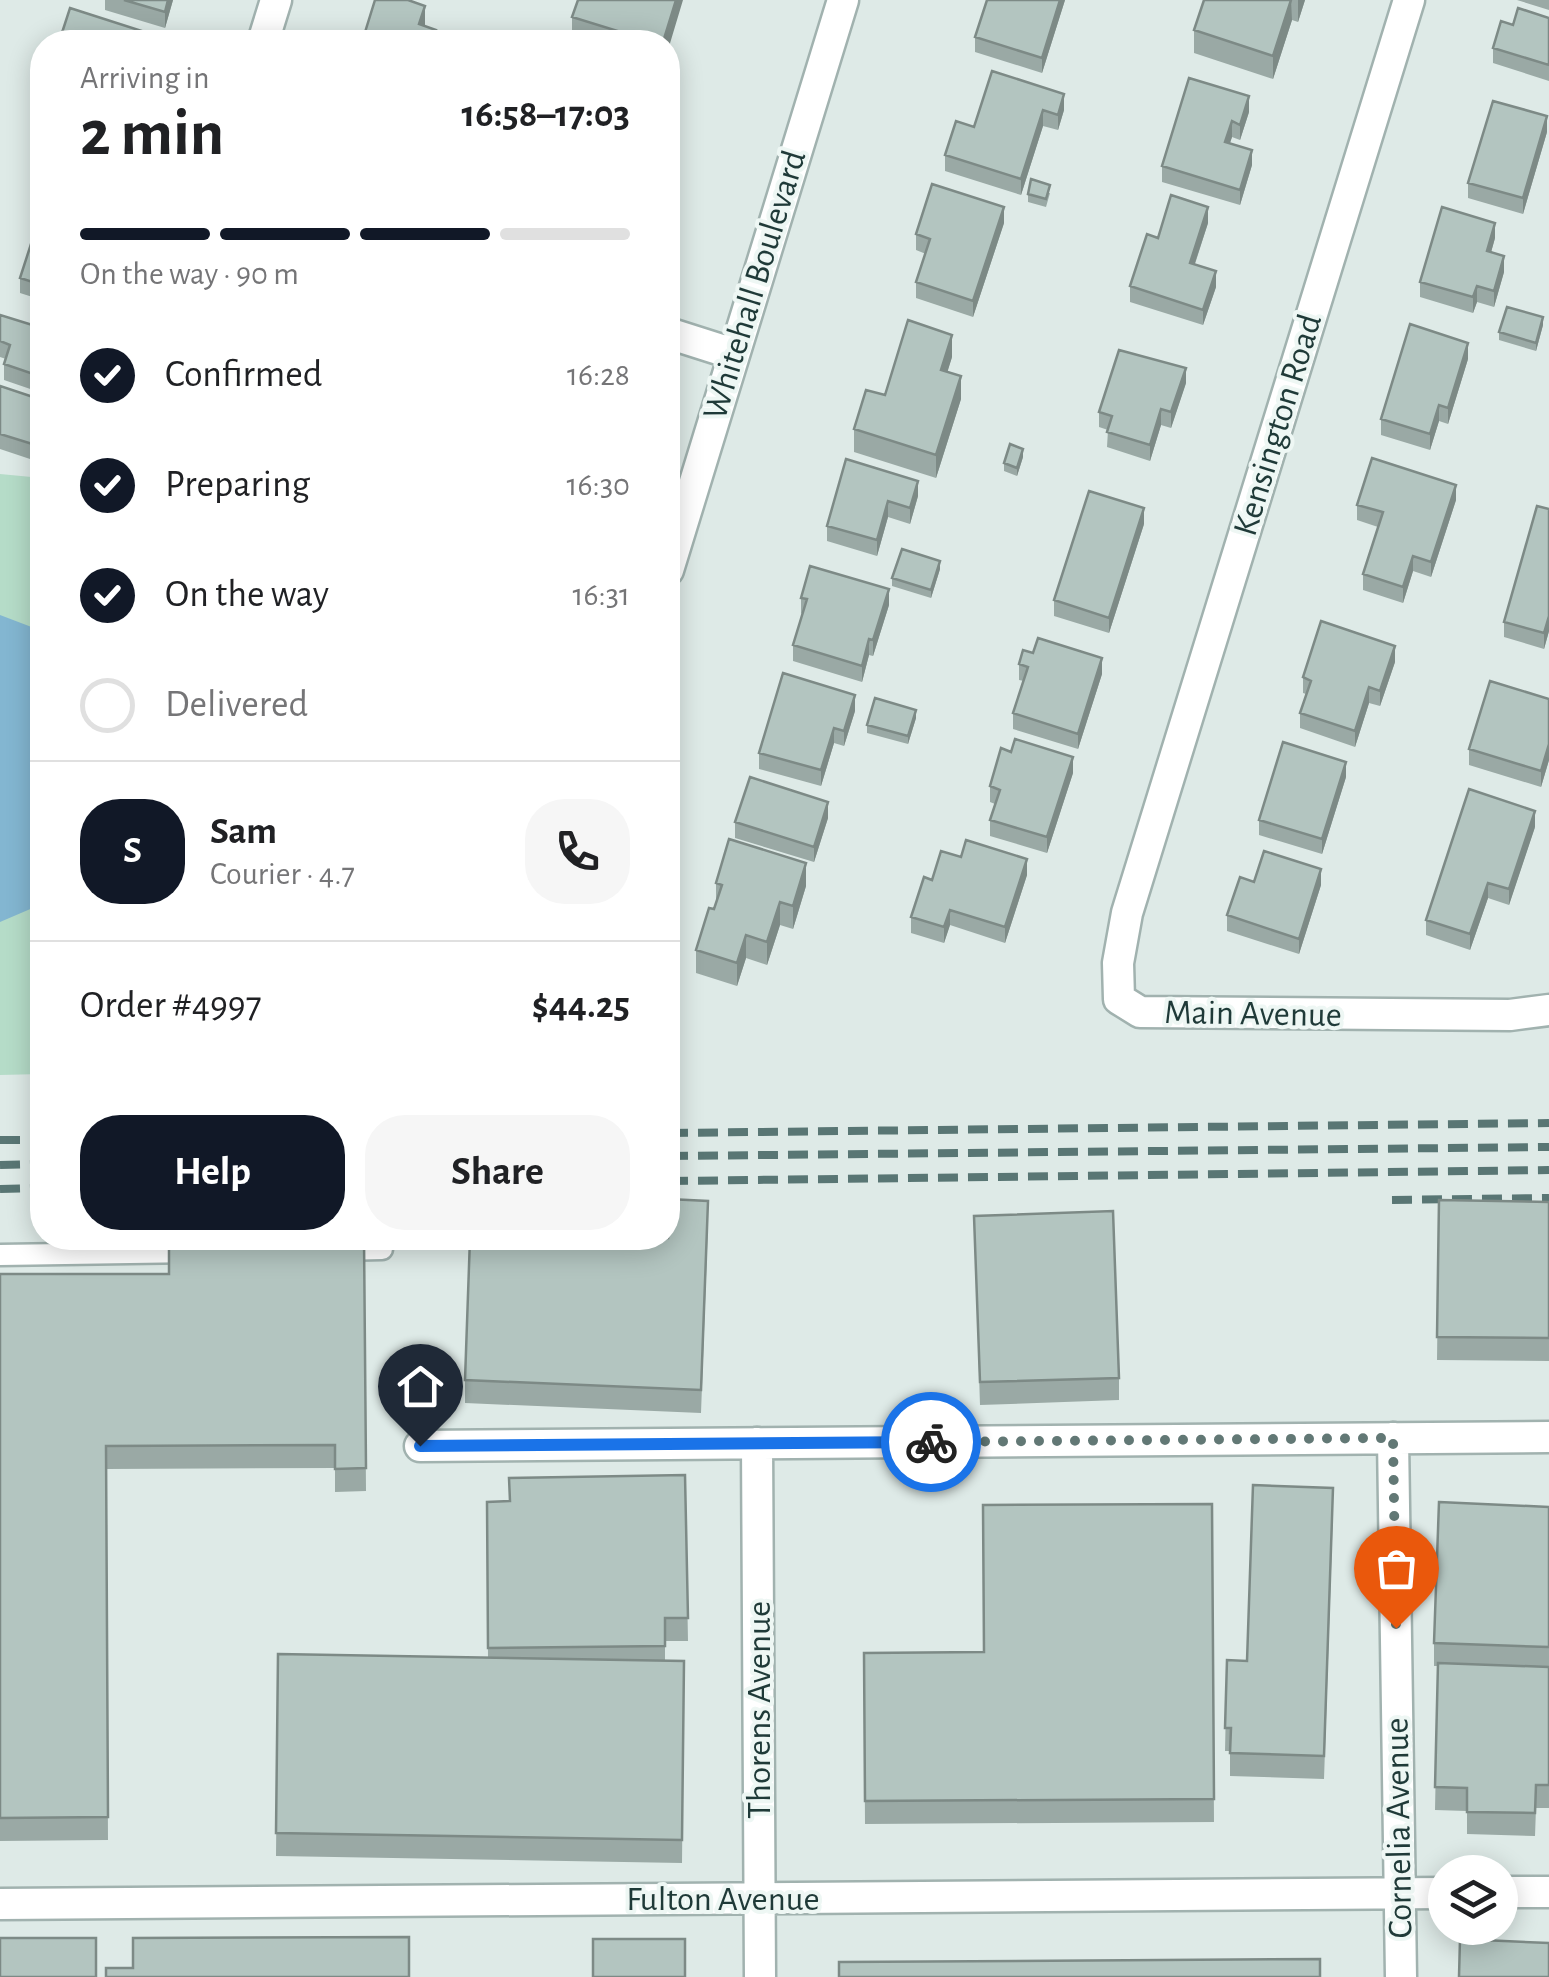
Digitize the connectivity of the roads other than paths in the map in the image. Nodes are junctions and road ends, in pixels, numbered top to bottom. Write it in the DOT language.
graph roads {
  1 [pos="276,0"];
  2 [pos="843,0"];
  3 [pos="1410,0"];
  4 [pos="267,30"];
  5 [pos="680,337"];
  6 [pos="734,354"];
  7 [pos="680,531"];
  8 [pos="1146,851"];
  9 [pos="1549,1010"];
  10 [pos="210,1252"];
  11 [pos="0,1256"];
  12 [pos="1549,1437"];
  13 [pos="1393,1438"];
  14 [pos="757,1443"];
  15 [pos="420,1446"];
  16 [pos="1518,1892"];
  17 [pos="1549,1892"];
  18 [pos="1400,1893"];
  19 [pos="1428,1893"];
  20 [pos="760,1899"];
  21 [pos="0,1904"];
  22 [pos="760,1977"];
  23 [pos="1401,1977"];
  1 -- 4 [label="street"];
  2 -- 6 [label="street, Whitehall Boulevard"];
  3 -- 8 [label="street, Kensington Road"];
  5 -- 6 [label="street"];
  6 -- 7 [label="street, Whitehall Boulevard"];
  8 -- 9 [label="street, Main Avenue"];
  10 -- 11 [label="lane"];
  12 -- 13 [label="street"];
  13 -- 14 [label="street"];
  13 -- 18 [label="street, Cornelia Avenue"];
  14 -- 15 [label="street"];
  14 -- 20 [label="street, Thorens Avenue"];
  16 -- 17 [label="street"];
  18 -- 19 [label="street, Fulton Avenue"];
  18 -- 20 [label="street, Fulton Avenue"];
  18 -- 23 [label="street, Cornelia Avenue"];
  20 -- 21 [label="street, Fulton Avenue"];
  20 -- 22 [label="street, Thorens Avenue"];
}
